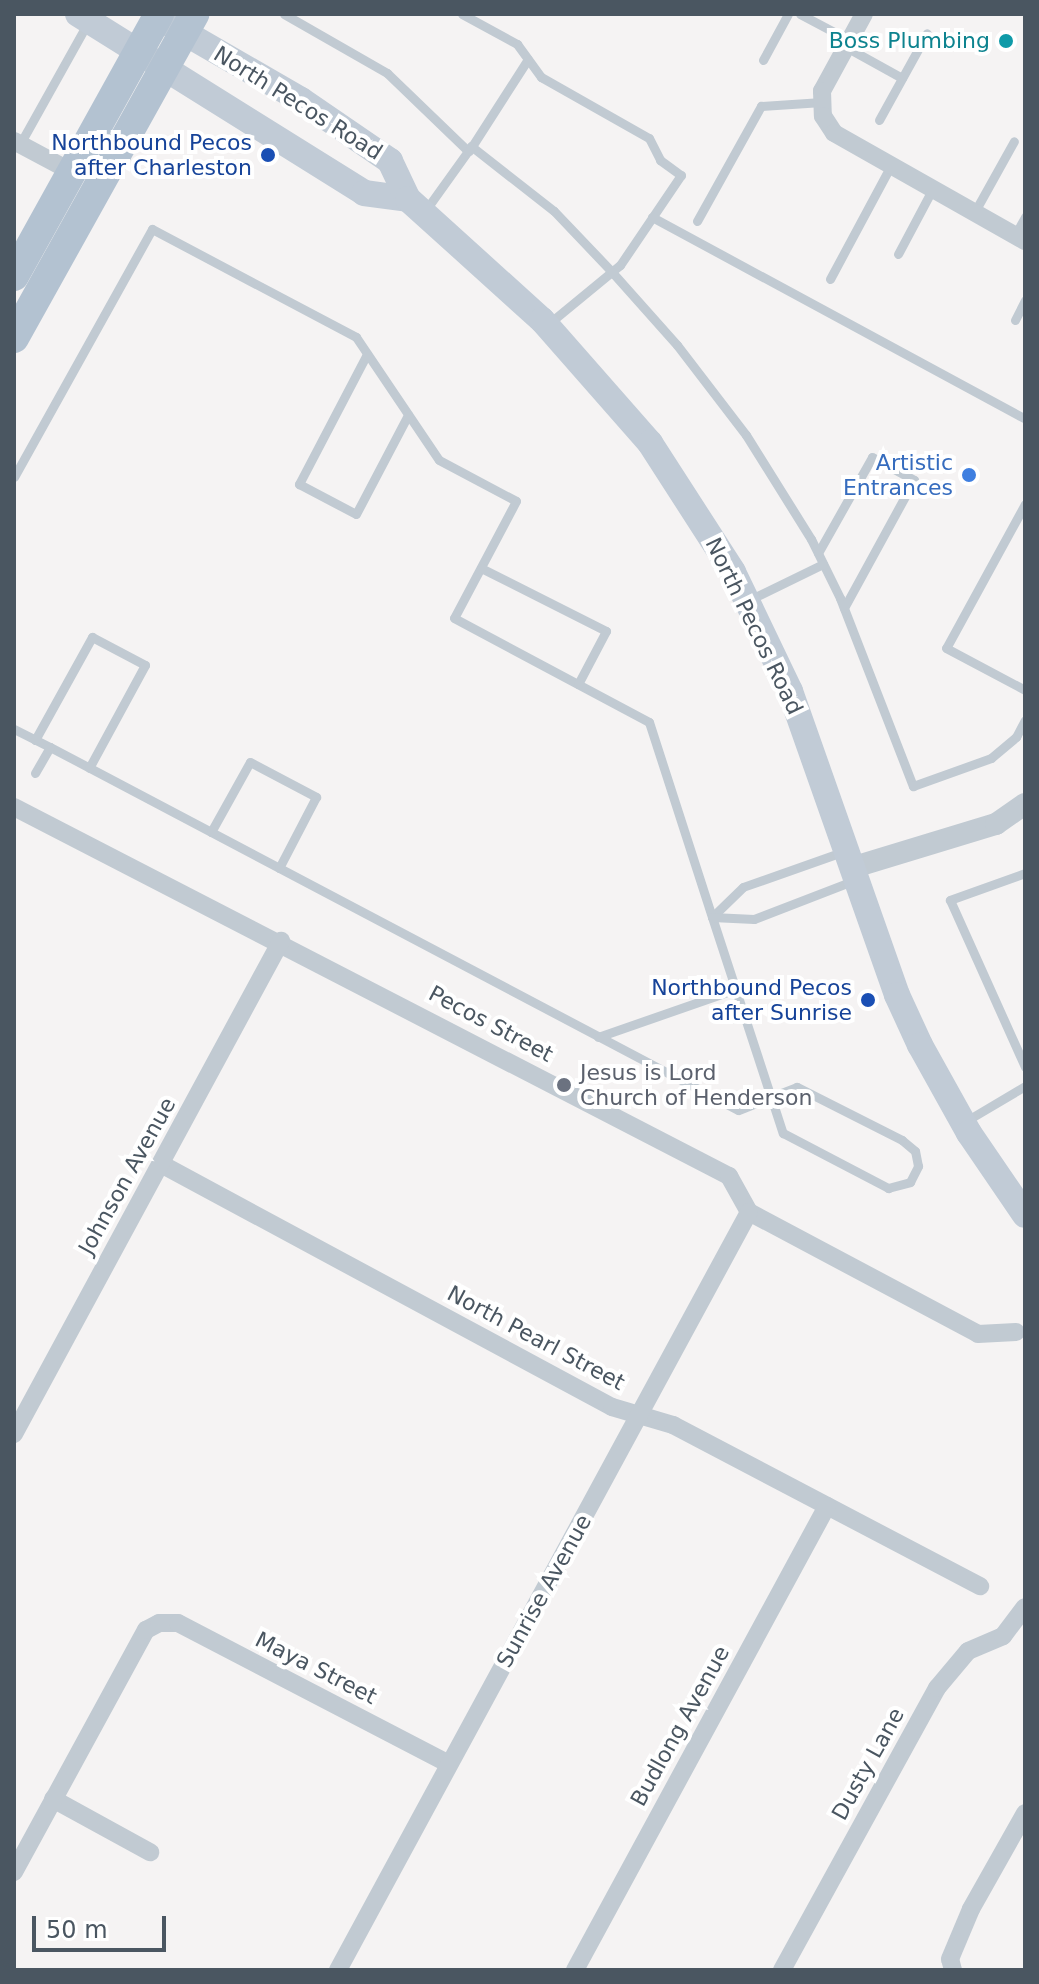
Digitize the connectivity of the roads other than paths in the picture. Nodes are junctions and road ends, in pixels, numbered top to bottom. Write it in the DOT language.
graph roads {
  1 [pos="284,14"];
  2 [pos="462,14"];
  3 [pos="788,14"];
  4 [pos="800,14"];
  5 [pos="864,14"];
  6 [pos="83,17"];
  7 [pos="170,19"];
  8 [pos="927,33"];
  9 [pos="847,44"];
  10 [pos="151,59"];
  11 [pos="528,59"];
  12 [pos="763,60"];
  13 [pos="902,78"];
  14 [pos="823,109"];
  15 [pos="879,120"];
  16 [pos="1014,141"];
  17 [pos="17,143"];
  18 [pos="470,149"];
  19 [pos="890,167"];
  20 [pos="72,172"];
  21 [pos="932,190"];
  22 [pos="416,205"];
  23 [pos="974,213"];
  24 [pos="652,217"];
  25 [pos="1025,217"];
  26 [pos="697,221"];
  27 [pos="1020,238"];
  28 [pos="898,254"];
  29 [pos="15,271"];
  30 [pos="612,272"];
  31 [pos="830,279"];
  32 [pos="1025,300"];
  33 [pos="1015,320"];
  34 [pos="547,326"];
  35 [pos="14,338"];
  36 [pos="367,354"];
  37 [pos="408,415"];
  38 [pos="1025,419"];
  39 [pos="14,477"];
  40 [pos="1025,504"];
  41 [pos="818,553"];
  42 [pos="823,564"];
  43 [pos="481,568"];
  44 [pos="747,601"];
  45 [pos="844,608"];
  46 [pos="578,684"];
  47 [pos="1025,690"];
  48 [pos="1025,720"];
  49 [pos="14,729"];
  50 [pos="35,740"];
  51 [pos="50,747"];
  52 [pos="89,768"];
  53 [pos="35,773"];
  54 [pos="1025,804"];
  55 [pos="14,807"];
  56 [pos="211,832"];
  57 [pos="850,866"];
  58 [pos="279,868"];
  59 [pos="1025,873"];
  60 [pos="712,917"];
  61 [pos="281,941"];
  62 [pos="736,989"];
  63 [pos="598,1037"];
  64 [pos="1025,1067"];
  65 [pos="1025,1086"];
  66 [pos="771,1097"];
  67 [pos="963,1123"];
  68 [pos="161,1164"];
  69 [pos="749,1212"];
  70 [pos="1025,1215"];
  71 [pos="1016,1332"];
  72 [pos="643,1416"];
  73 [pos="16,1427"];
  74 [pos="827,1506"];
  75 [pos="980,1586"];
  76 [pos="1025,1607"];
  77 [pos="449,1764"];
  78 [pos="53,1799"];
  79 [pos="1025,1813"];
  80 [pos="150,1852"];
  81 [pos="14,1872"];
  82 [pos="338,1970"];
  83 [pos="575,1970"];
  84 [pos="782,1970"];
  85 [pos="953,1970"];
  1 -- 18 [label="lane"];
  2 -- 11 [label="lane"];
  3 -- 12 [label="lane"];
  4 -- 9 [label="lane"];
  5 -- 9 [label="street"];
  6 -- 10 [label="main road, North Pecos Road"];
  6 -- 17 [label="lane"];
  7 -- 10 [label="main road"];
  7 -- 22 [label="main road, North Pecos Road"];
  8 -- 13 [label="lane"];
  9 -- 13 [label="lane"];
  9 -- 14 [label="street"];
  10 -- 20 [label="main road"];
  10 -- 22 [label="main road, North Pecos Road"];
  10 -- 35 [label="main road"];
  11 -- 18 [label="lane"];
  11 -- 24 [label="lane"];
  13 -- 15 [label="lane"];
  14 -- 19 [label="street"];
  14 -- 26 [label="lane"];
  16 -- 23 [label="lane"];
  17 -- 20 [label="street"];
  18 -- 22 [label="lane"];
  18 -- 30 [label="lane"];
  19 -- 21 [label="street"];
  19 -- 31 [label="lane"];
  20 -- 29 [label="main road"];
  21 -- 23 [label="street"];
  21 -- 28 [label="lane"];
  22 -- 34 [label="main road, North Pecos Road"];
  23 -- 27 [label="street"];
  24 -- 30 [label="lane"];
  24 -- 38 [label="lane"];
  25 -- 27 [label="lane"];
  30 -- 34 [label="lane"];
  30 -- 41 [label="lane"];
  32 -- 33 [label="lane"];
  34 -- 44 [label="main road, North Pecos Road"];
  36 -- 37 [label="lane"];
  36 -- 37 [label="lane"];
  36 -- 39 [label="lane"];
  37 -- 43 [label="lane"];
  40 -- 47 [label="lane"];
  41 -- 42 [label="lane"];
  41 -- 45 [label="lane"];
  42 -- 44 [label="lane"];
  42 -- 45 [label="lane"];
  43 -- 46 [label="lane"];
  43 -- 46 [label="lane"];
  44 -- 57 [label="main road, North Pecos Road"];
  45 -- 48 [label="lane"];
  46 -- 60 [label="lane"];
  49 -- 50 [label="lane"];
  50 -- 51 [label="lane"];
  50 -- 52 [label="lane"];
  51 -- 52 [label="lane"];
  51 -- 53 [label="lane"];
  52 -- 56 [label="lane"];
  54 -- 57 [label="street"];
  55 -- 61 [label="street, Pecos Street"];
  56 -- 58 [label="lane"];
  56 -- 58 [label="lane"];
  57 -- 60 [label="lane"];
  57 -- 60 [label="lane"];
  57 -- 67 [label="main road, North Pecos Road"];
  58 -- 63 [label="lane"];
  59 -- 64 [label="lane"];
  60 -- 62 [label="lane"];
  61 -- 68 [label="street, Johnson Avenue"];
  61 -- 69 [label="street, Pecos Street"];
  62 -- 63 [label="lane"];
  62 -- 66 [label="lane"];
  63 -- 66 [label="lane"];
  65 -- 67 [label="lane"];
  66 -- 66 [label="lane"];
  67 -- 70 [label="main road, North Pecos Road"];
  68 -- 72 [label="street, North Pearl Street"];
  68 -- 73 [label="street, Johnson Avenue"];
  69 -- 71 [label="street"];
  69 -- 72 [label="street, Sunrise Avenue"];
  72 -- 74 [label="street, North Pearl Street"];
  72 -- 77 [label="street, Sunrise Avenue"];
  74 -- 75 [label="street, North Pearl Street"];
  74 -- 83 [label="street, Budlong Avenue"];
  76 -- 84 [label="street, Dusty Lane"];
  77 -- 78 [label="street, Maya Street"];
  77 -- 82 [label="street, Sunrise Avenue"];
  78 -- 80 [label="street"];
  78 -- 81 [label="street"];
  79 -- 85 [label="street"];
}
